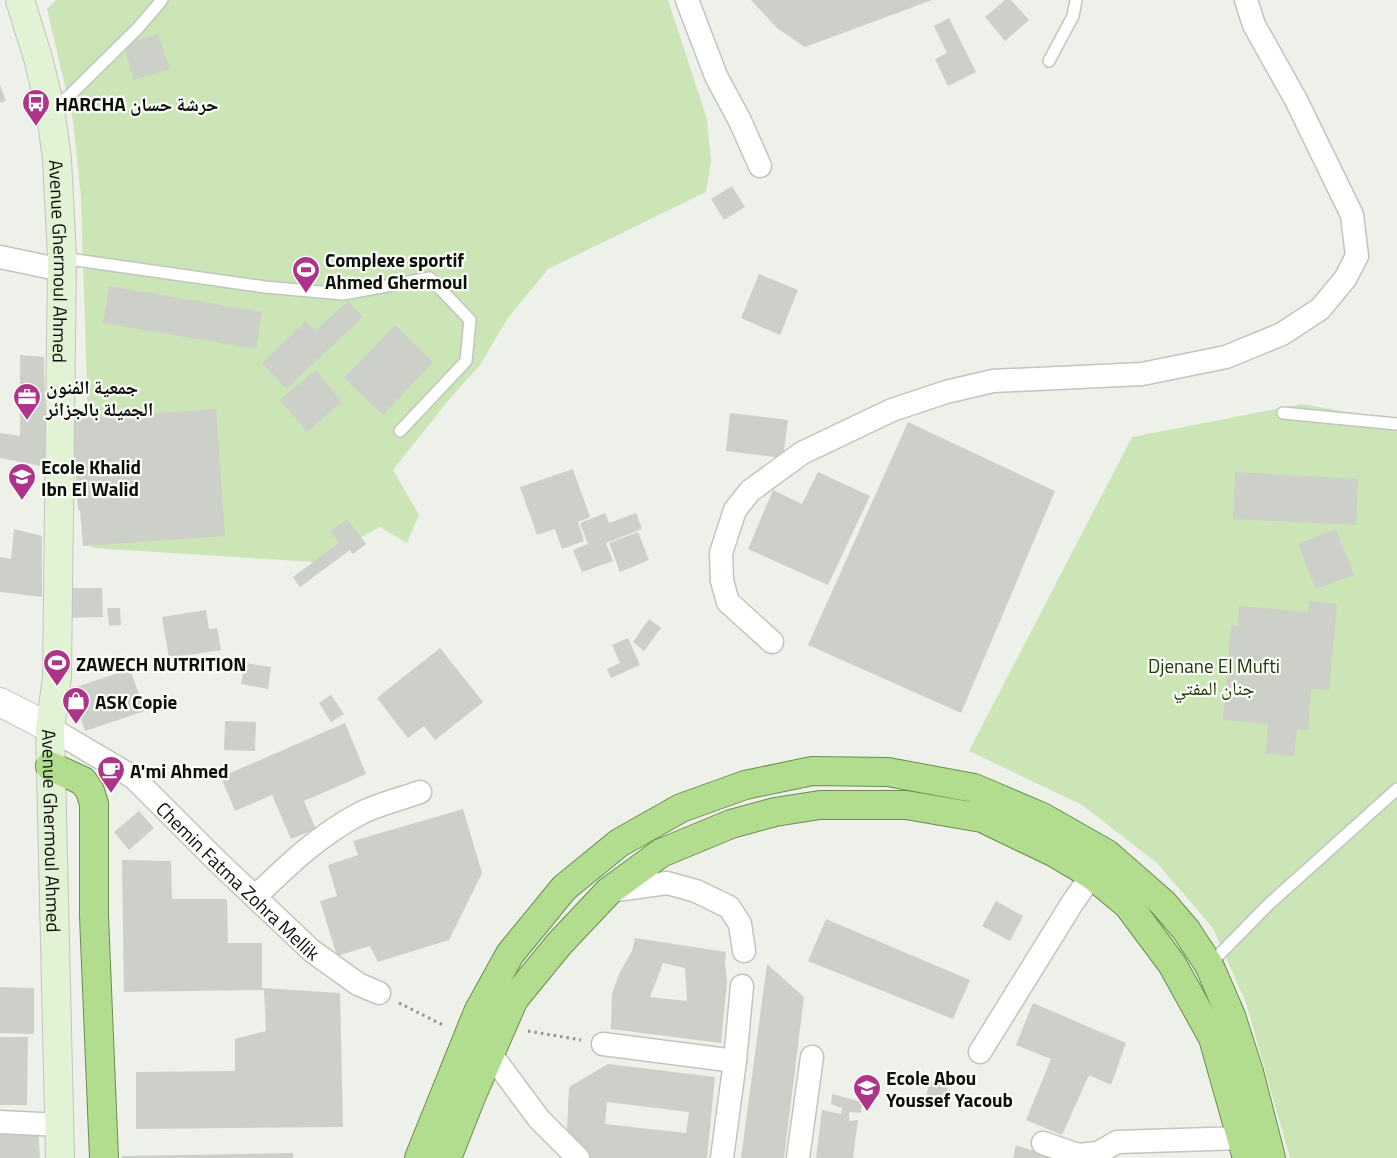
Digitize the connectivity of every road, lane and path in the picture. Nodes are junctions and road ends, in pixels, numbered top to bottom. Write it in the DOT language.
graph roads {
  1 [pos="20,0"];
  2 [pos="162,0"];
  3 [pos="687,0"];
  4 [pos="1076,0"];
  5 [pos="1246,0"];
  6 [pos="1049,61"];
  7 [pos="50,107"];
  8 [pos="760,166"];
  9 [pos="0,257"];
  10 [pos="62,264"];
  11 [pos="1282,413"];
  12 [pos="1397,424"];
  13 [pos="400,431"];
  14 [pos="772,642"];
  15 [pos="0,702"];
  16 [pos="50,728"];
  17 [pos="50,766"];
  18 [pos="1397,789"];
  19 [pos="420,792"];
  20 [pos="1092,876"];
  21 [pos="609,891"];
  22 [pos="255,897"];
  23 [pos="744,951"];
  24 [pos="1209,965"];
  25 [pos="742,986"];
  26 [pos="379,993"];
  27 [pos="502,1026"];
  28 [pos="468,1037"];
  29 [pos="603,1044"];
  30 [pos="980,1052"];
  31 [pos="490,1053"];
  32 [pos="812,1057"];
  33 [pos="735,1061"];
  34 [pos="0,1122"];
  35 [pos="60,1125"];
  36 [pos="1043,1143"];
  37 [pos="1245,1148"];
  38 [pos="1115,1150"];
  39 [pos="60,1158"];
  40 [pos="104,1158"];
  41 [pos="419,1158"];
  42 [pos="447,1158"];
  43 [pos="578,1158"];
  44 [pos="722,1158"];
  45 [pos="798,1158"];
  46 [pos="1271,1158"];
  1 -- 7 [label="main road, Avenue Ghermoul Ahmed"];
  2 -- 7 [label="lane"];
  3 -- 8 [label="street"];
  4 -- 6 [label="lane"];
  5 -- 14 [label="street"];
  7 -- 10 [label="main road, Avenue Ghermoul Ahmed"];
  9 -- 10 [label="street"];
  10 -- 13 [label="lane"];
  10 -- 16 [label="main road, Avenue Ghermoul Ahmed"];
  11 -- 12 [label="lane"];
  15 -- 16 [label="street, Chemin Fatma Zohra Mellik"];
  16 -- 17 [label="main road, Avenue Ghermoul Ahmed"];
  16 -- 22 [label="street, Chemin Fatma Zohra Mellik"];
  17 -- 35 [label="main road, Avenue Ghermoul Ahmed"];
  17 -- 40 [label="highway"];
  18 -- 24 [label="lane"];
  19 -- 22 [label="street"];
  20 -- 21 [label="highway"];
  20 -- 30 [label="street"];
  20 -- 37 [label="highway"];
  21 -- 23 [label="street"];
  21 -- 27 [label="highway"];
  22 -- 26 [label="street, Chemin Fatma Zohra Mellik"];
  24 -- 28 [label="highway"];
  24 -- 46 [label="highway"];
  25 -- 33 [label="street"];
  26 -- 28 [label="path"];
  27 -- 29 [label="path"];
  27 -- 31 [label="highway"];
  28 -- 41 [label="highway"];
  29 -- 33 [label="street"];
  31 -- 42 [label="highway"];
  31 -- 43 [label="street"];
  32 -- 45 [label="street"];
  33 -- 44 [label="street"];
  34 -- 35 [label="street"];
  35 -- 39 [label="main road, Avenue Ghermoul Ahmed"];
  36 -- 38 [label="street"];
  37 -- 38 [label="street"];
}
